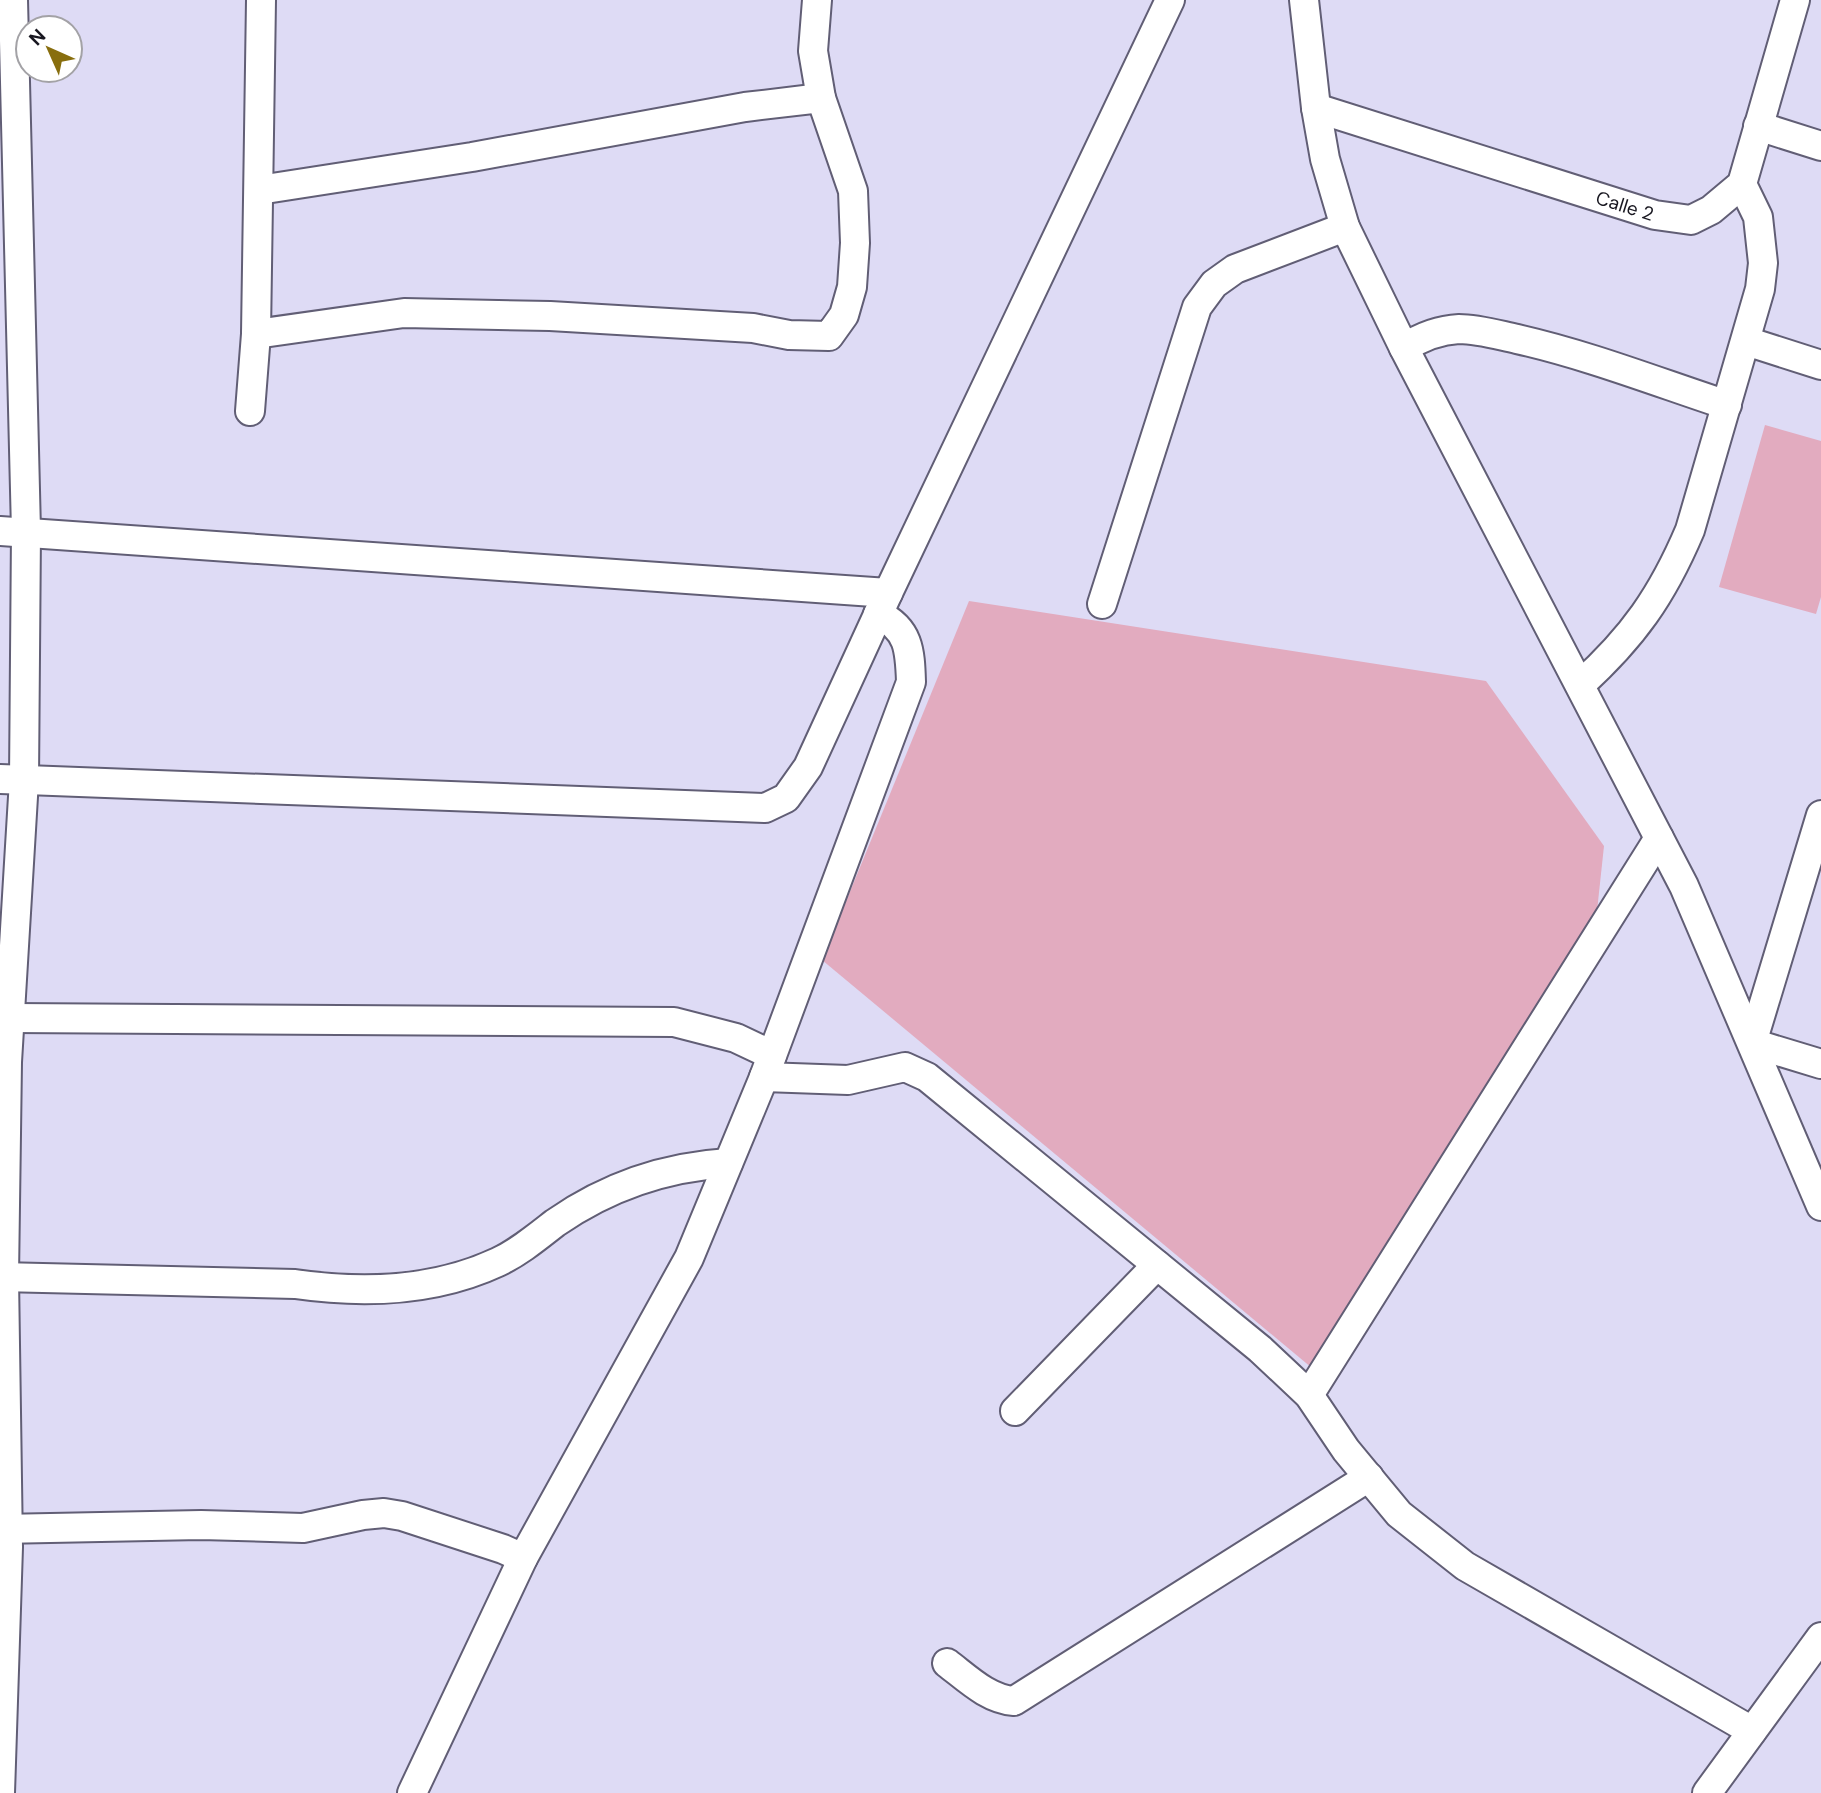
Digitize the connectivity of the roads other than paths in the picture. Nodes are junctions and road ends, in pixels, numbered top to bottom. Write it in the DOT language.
graph roads {
  1 [pos="13,0"];
  2 [pos="261,0"];
  3 [pos="817,0"];
  4 [pos="1171,0"];
  5 [pos="1304,0"];
  6 [pos="1795,0"];
  7 [pos="821,98"];
  8 [pos="1316,108"];
  9 [pos="1758,126"];
  10 [pos="1821,146"];
  11 [pos="1742,184"];
  12 [pos="259,190"];
  13 [pos="1345,227"];
  14 [pos="256,334"];
  15 [pos="1746,341"];
  16 [pos="1404,348"];
  17 [pos="1821,365"];
  18 [pos="1727,405"];
  19 [pos="250,411"];
  20 [pos="13,531"];
  21 [pos="883,603"];
  22 [pos="1102,604"];
  23 [pos="1580,685"];
  24 [pos="12,779"];
  25 [pos="1819,827"];
  26 [pos="1659,838"];
  27 [pos="11,1018"];
  28 [pos="1752,1043"];
  29 [pos="1821,1064"];
  30 [pos="768,1066"];
  31 [pos="728,1163"];
  32 [pos="1821,1206"];
  33 [pos="1157,1265"];
  34 [pos="2,1277"];
  35 [pos="1309,1395"];
  36 [pos="1015,1411"];
  37 [pos="1369,1477"];
  38 [pos="4,1529"];
  39 [pos="523,1558"];
  40 [pos="1821,1637"];
  41 [pos="947,1663"];
  42 [pos="1752,1731"];
  43 [pos="0,1793"];
  44 [pos="411,1793"];
  45 [pos="1707,1793"];
  1 -- 20 [label="street"];
  2 -- 12 [label="street"];
  3 -- 7 [label="street"];
  4 -- 21 [label="street"];
  5 -- 8 [label="street"];
  6 -- 9 [label="street"];
  7 -- 12 [label="street"];
  7 -- 14 [label="street"];
  8 -- 11 [label="street, Calle 2"];
  8 -- 13 [label="street"];
  9 -- 10 [label="street"];
  9 -- 11 [label="street"];
  11 -- 15 [label="street"];
  12 -- 14 [label="street"];
  13 -- 16 [label="street"];
  13 -- 22 [label="street"];
  14 -- 19 [label="street"];
  15 -- 17 [label="street"];
  15 -- 18 [label="street"];
  16 -- 18 [label="street"];
  16 -- 23 [label="street"];
  18 -- 23 [label="street"];
  20 -- 21 [label="street"];
  20 -- 24 [label="street"];
  21 -- 24 [label="street"];
  21 -- 30 [label="street"];
  23 -- 26 [label="street"];
  24 -- 27 [label="street"];
  25 -- 28 [label="street"];
  26 -- 28 [label="street"];
  26 -- 35 [label="street"];
  27 -- 30 [label="street"];
  27 -- 34 [label="street"];
  28 -- 29 [label="street"];
  28 -- 32 [label="street"];
  30 -- 31 [label="street"];
  30 -- 33 [label="street"];
  31 -- 34 [label="street"];
  31 -- 39 [label="street"];
  33 -- 35 [label="street"];
  33 -- 36 [label="street"];
  34 -- 38 [label="street"];
  35 -- 37 [label="street"];
  37 -- 41 [label="street"];
  37 -- 42 [label="street"];
  38 -- 39 [label="street"];
  38 -- 43 [label="street"];
  39 -- 44 [label="street"];
  40 -- 42 [label="street"];
  42 -- 45 [label="street"];
}
